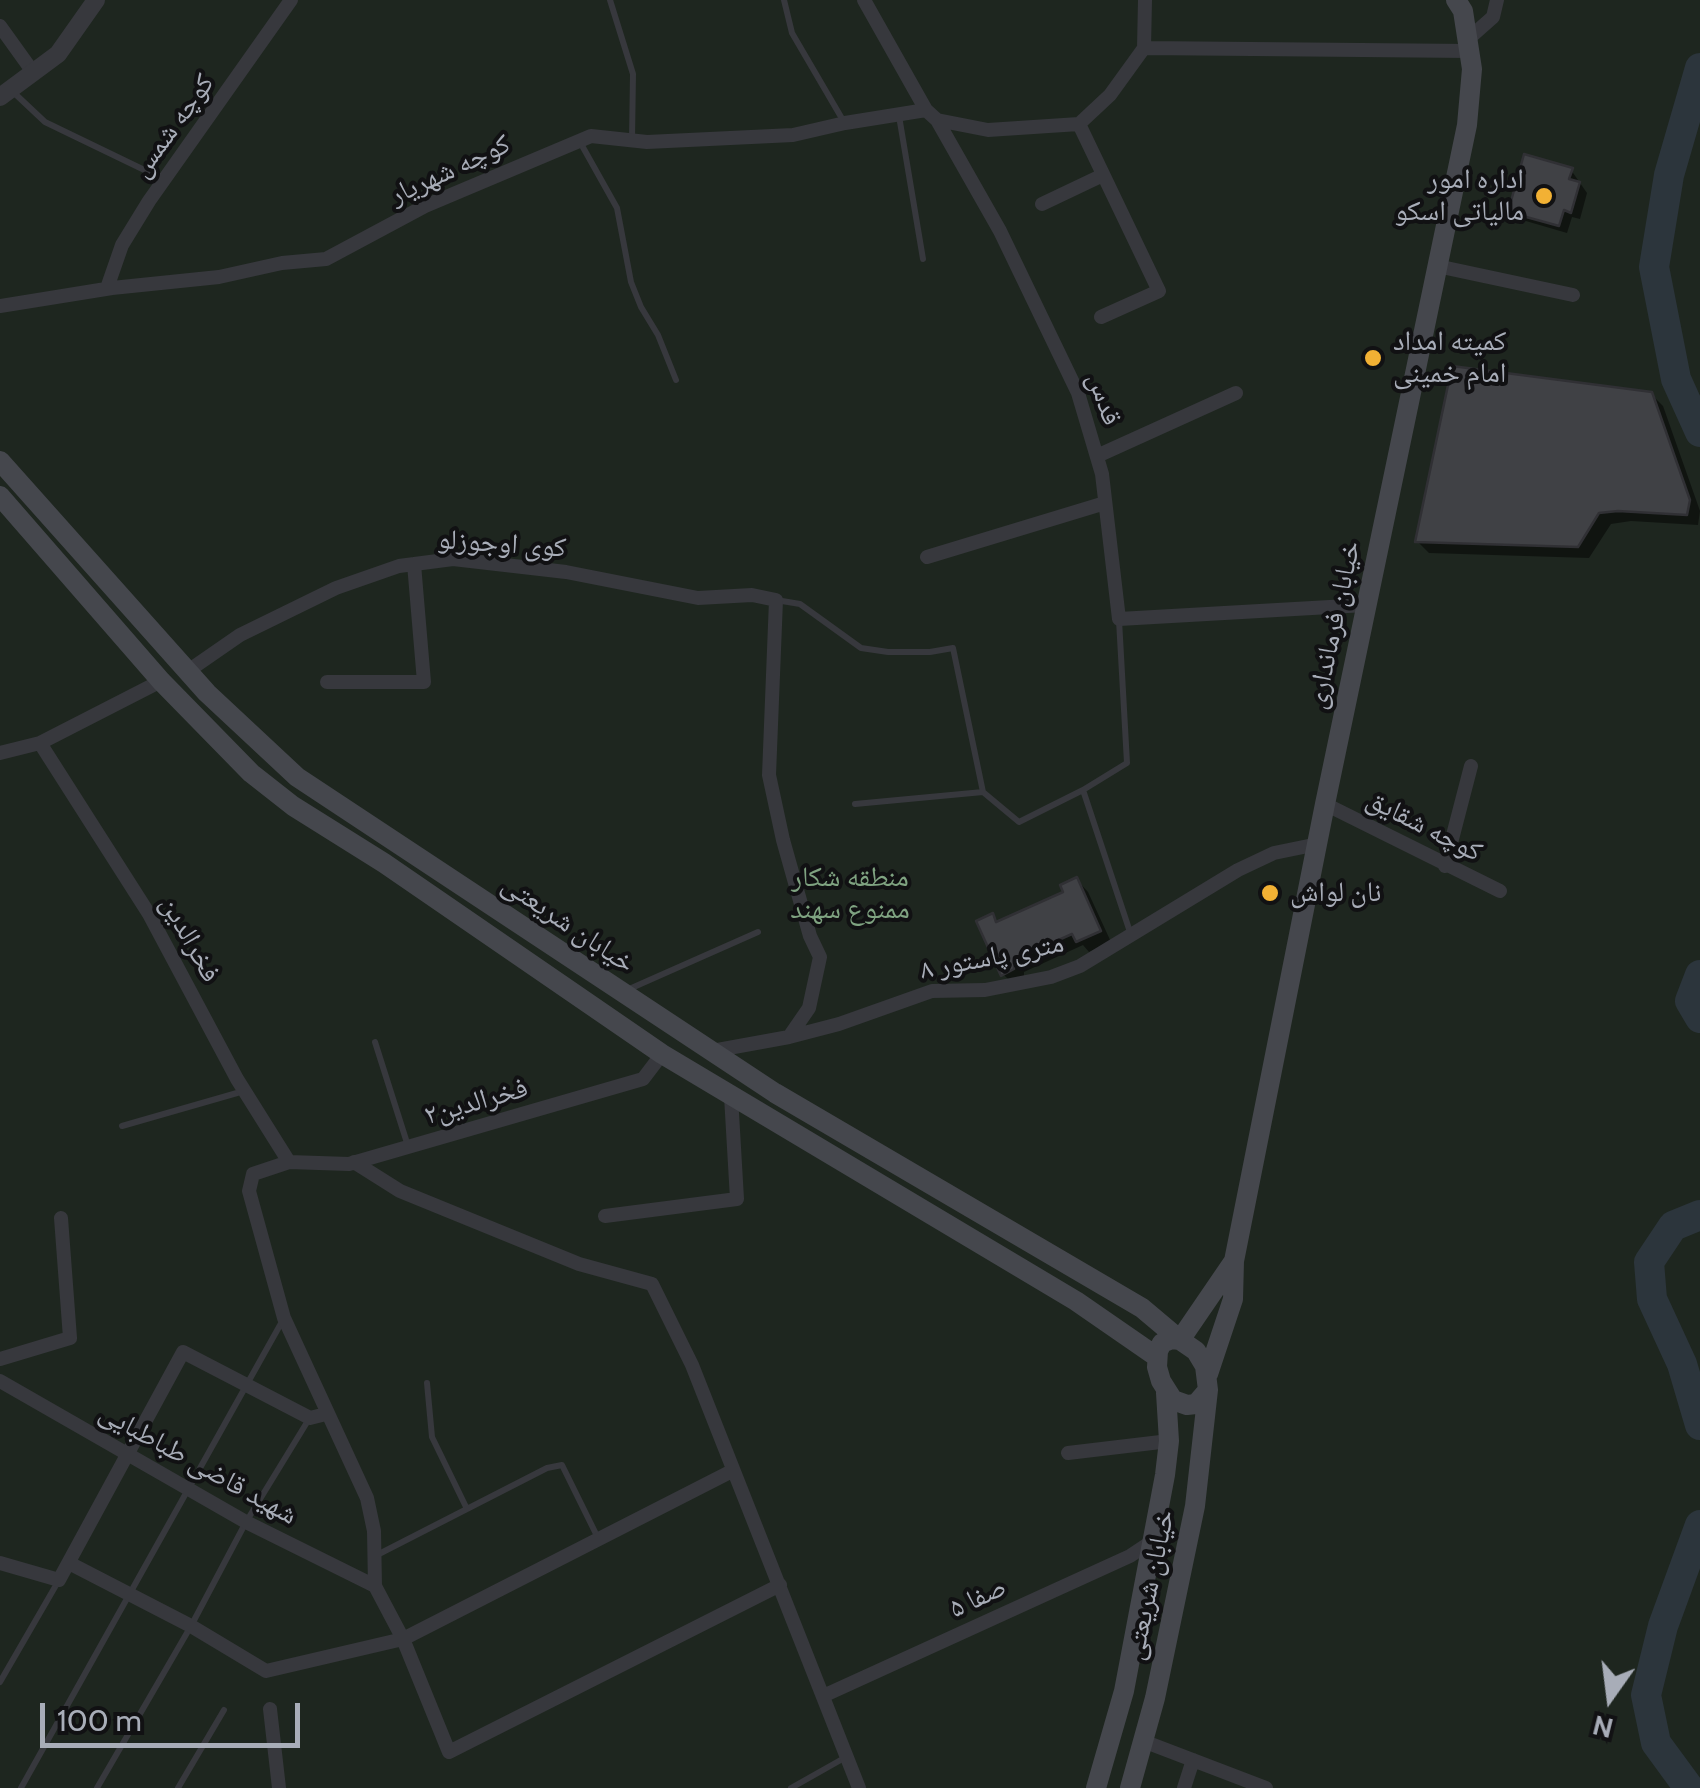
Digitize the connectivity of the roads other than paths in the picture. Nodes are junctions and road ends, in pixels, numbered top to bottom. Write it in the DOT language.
graph roads {
  1 [pos="96,0"];
  2 [pos="291,0"];
  3 [pos="610,0"];
  4 [pos="784,0"];
  5 [pos="864,0"];
  6 [pos="1145,0"];
  7 [pos="1456,0"];
  8 [pos="1497,0"];
  9 [pos="0,26"];
  10 [pos="1468,46"];
  11 [pos="1144,48"];
  12 [pos="34,72"];
  13 [pos="5,93"];
  14 [pos="898,115"];
  15 [pos="932,115"];
  16 [pos="844,122"];
  17 [pos="1078,124"];
  18 [pos="580,140"];
  19 [pos="632,140"];
  20 [pos="1103,175"];
  21 [pos="164,180"];
  22 [pos="1042,204"];
  23 [pos="923,258"];
  24 [pos="1437,266"];
  25 [pos="108,288"];
  26 [pos="1573,295"];
  27 [pos="0,306"];
  28 [pos="1100,317"];
  29 [pos="676,380"];
  30 [pos="1236,393"];
  31 [pos="1097,456"];
  32 [pos="0,461"];
  33 [pos="0,496"];
  34 [pos="1105,503"];
  35 [pos="927,557"];
  36 [pos="414,564"];
  37 [pos="776,600"];
  38 [pos="1365,605"];
  39 [pos="1118,619"];
  40 [pos="188,671"];
  41 [pos="161,681"];
  42 [pos="327,682"];
  43 [pos="40,743"];
  44 [pos="0,754"];
  45 [pos="1471,766"];
  46 [pos="1083,790"];
  47 [pos="983,792"];
  48 [pos="855,804"];
  49 [pos="1326,804"];
  50 [pos="1318,844"];
  51 [pos="1446,866"];
  52 [pos="1500,891"];
  53 [pos="495,908"];
  54 [pos="479,930"];
  55 [pos="758,932"];
  56 [pos="1131,935"];
  57 [pos="622,993"];
  58 [pos="789,1038"];
  59 [pos="376,1042"];
  60 [pos="711,1052"];
  61 [pos="662,1054"];
  62 [pos="244,1091"];
  63 [pos="730,1096"];
  64 [pos="122,1126"];
  65 [pos="408,1147"];
  66 [pos="289,1162"];
  67 [pos="354,1162"];
  68 [pos="604,1216"];
  69 [pos="62,1218"];
  70 [pos="1234,1261"];
  71 [pos="1090,1278"];
  72 [pos="1076,1301"];
  73 [pos="284,1318"];
  74 [pos="1180,1340"];
  75 [pos="1156,1356"];
  76 [pos="0,1359"];
  77 [pos="0,1381"];
  78 [pos="1208,1382"];
  79 [pos="245,1384"];
  80 [pos="427,1384"];
  81 [pos="1166,1393"];
  82 [pos="326,1414"];
  83 [pos="310,1418"];
  84 [pos="1169,1441"];
  85 [pos="1068,1453"];
  86 [pos="128,1454"];
  87 [pos="732,1471"];
  88 [pos="188,1490"];
  89 [pos="467,1509"];
  90 [pos="246,1522"];
  91 [pos="598,1540"];
  92 [pos="1151,1542"];
  93 [pos="375,1556"];
  94 [pos="0,1563"];
  95 [pos="69,1563"];
  96 [pos="59,1580"];
  97 [pos="375,1586"];
  98 [pos="780,1586"];
  99 [pos="131,1595"];
  100 [pos="191,1626"];
  101 [pos="403,1639"];
  102 [pos="0,1682"];
  103 [pos="1124,1692"];
  104 [pos="823,1696"];
  105 [pos="1154,1698"];
  106 [pos="270,1709"];
  107 [pos="224,1710"];
  108 [pos="1143,1740"];
  109 [pos="846,1758"];
  110 [pos="1192,1760"];
  111 [pos="21,1788"];
  112 [pos="97,1788"];
  113 [pos="178,1788"];
  114 [pos="279,1788"];
  115 [pos="791,1788"];
  116 [pos="859,1788"];
  117 [pos="1096,1788"];
  118 [pos="1130,1788"];
  119 [pos="1184,1788"];
  120 [pos="1266,1788"];
  1 -- 12 [label="street"];
  2 -- 21 [label="street, کوچه شمس"];
  3 -- 19 [label="lane"];
  4 -- 16 [label="lane"];
  5 -- 15 [label="street, قدس"];
  6 -- 11 [label="street"];
  7 -- 10 [label="main road, خیابان فرمانداری"];
  8 -- 10 [label="street"];
  9 -- 12 [label="street"];
  10 -- 11 [label="street"];
  10 -- 24 [label="main road, خیابان فرمانداری"];
  11 -- 17 [label="street"];
  12 -- 13 [label="street"];
  13 -- 21 [label="lane"];
  14 -- 15 [label="street, کوچه شهریار"];
  14 -- 16 [label="street, کوچه شهریار"];
  14 -- 23 [label="lane"];
  15 -- 17 [label="street"];
  15 -- 31 [label="street, قدس"];
  16 -- 19 [label="street, کوچه شهریار"];
  17 -- 20 [label="street"];
  18 -- 19 [label="street, کوچه شهریار"];
  18 -- 25 [label="street, کوچه شهریار"];
  18 -- 29 [label="lane"];
  20 -- 22 [label="street"];
  20 -- 28 [label="street"];
  21 -- 25 [label="street, کوچه شمس"];
  24 -- 26 [label="street"];
  24 -- 38 [label="main road, خیابان فرمانداری"];
  25 -- 27 [label="street, کوچه شهریار"];
  30 -- 31 [label="street"];
  31 -- 34 [label="street, قدس"];
  32 -- 40 [label="main road, خیابان شریعتی"];
  33 -- 41 [label="main road, خیابان شریعتی"];
  34 -- 35 [label="street"];
  34 -- 39 [label="street, قدس"];
  36 -- 37 [label="street, کوی اوجوزلو"];
  36 -- 40 [label="street, کوی اوجوزلو"];
  36 -- 42 [label="street"];
  37 -- 47 [label="lane"];
  37 -- 58 [label="street"];
  38 -- 39 [label="street"];
  38 -- 49 [label="main road, خیابان فرمانداری"];
  39 -- 46 [label="lane"];
  40 -- 53 [label="main road, خیابان شریعتی"];
  41 -- 43 [label="street"];
  41 -- 54 [label="main road, خیابان شریعتی"];
  43 -- 44 [label="street"];
  43 -- 62 [label="street, فخرالدین"];
  45 -- 51 [label="street"];
  46 -- 47 [label="lane"];
  46 -- 56 [label="lane"];
  47 -- 48 [label="lane"];
  49 -- 50 [label="main road, خیابان فرمانداری"];
  49 -- 51 [label="street, کوچه شقایق"];
  50 -- 56 [label="street, ۸ متری پاستور"];
  50 -- 70 [label="main road, خیابان فرمانداری"];
  51 -- 52 [label="street, کوچه شقایق"];
  53 -- 54 [label="main road"];
  53 -- 57 [label="main road, خیابان شریعتی"];
  54 -- 61 [label="main road, خیابان شریعتی"];
  55 -- 57 [label="lane"];
  56 -- 58 [label="street, ۸ متری پاستور"];
  57 -- 60 [label="main road, خیابان شریعتی"];
  58 -- 60 [label="street, ۸ متری پاستور"];
  59 -- 65 [label="lane"];
  60 -- 71 [label="main road, خیابان شریعتی"];
  61 -- 63 [label="main road, خیابان شریعتی"];
  61 -- 65 [label="street, فخرالدین۲"];
  62 -- 64 [label="lane"];
  62 -- 66 [label="street, فخرالدین"];
  63 -- 68 [label="street"];
  63 -- 72 [label="main road, خیابان شریعتی"];
  65 -- 67 [label="street, فخرالدین۲"];
  66 -- 67 [label="street, فخرالدین۲"];
  66 -- 73 [label="street"];
  67 -- 87 [label="street"];
  69 -- 76 [label="street"];
  70 -- 74 [label="main road, خیابان فرمانداری"];
  70 -- 78 [label="main road, خیابان فرمانداری"];
  71 -- 72 [label="main road"];
  71 -- 74 [label="main road, خیابان شریعتی"];
  72 -- 75 [label="main road, خیابان شریعتی"];
  73 -- 79 [label="lane"];
  73 -- 82 [label="street"];
  74 -- 75 [label="main road"];
  74 -- 78 [label="main road"];
  75 -- 81 [label="main road"];
  77 -- 86 [label="street, شهید قاضی طباطبایی"];
  78 -- 81 [label="main road"];
  78 -- 105 [label="main road, خیابان شریعتی"];
  79 -- 83 [label="street"];
  79 -- 86 [label="street"];
  79 -- 88 [label="lane"];
  80 -- 89 [label="lane"];
  81 -- 84 [label="main road, خیابان شریعتی"];
  82 -- 83 [label="street"];
  82 -- 93 [label="street"];
  83 -- 90 [label="lane"];
  84 -- 85 [label="street"];
  84 -- 92 [label="main road, خیابان شریعتی"];
  86 -- 88 [label="street, شهید قاضی طباطبایی"];
  86 -- 95 [label="street"];
  87 -- 91 [label="street"];
  87 -- 98 [label="street"];
  88 -- 90 [label="street, شهید قاضی طباطبایی"];
  88 -- 99 [label="lane"];
  89 -- 91 [label="lane"];
  89 -- 93 [label="lane"];
  90 -- 97 [label="street, شهید قاضی طباطبایی"];
  90 -- 100 [label="lane"];
  91 -- 101 [label="street"];
  92 -- 103 [label="main road, خیابان شریعتی"];
  92 -- 104 [label="street, صفا ۵"];
  93 -- 97 [label="street"];
  94 -- 96 [label="street"];
  95 -- 96 [label="street"];
  95 -- 99 [label="street"];
  96 -- 102 [label="lane"];
  97 -- 101 [label="street"];
  98 -- 101 [label="street"];
  98 -- 104 [label="street"];
  99 -- 100 [label="street"];
  99 -- 111 [label="lane"];
  100 -- 101 [label="street"];
  100 -- 112 [label="lane"];
  103 -- 105 [label="main road"];
  103 -- 117 [label="main road, خیابان شریعتی"];
  104 -- 109 [label="street"];
  105 -- 108 [label="main road, خیابان شریعتی"];
  106 -- 114 [label="street"];
  107 -- 113 [label="lane"];
  108 -- 110 [label="street"];
  108 -- 118 [label="main road, خیابان شریعتی"];
  109 -- 115 [label="lane"];
  109 -- 116 [label="street"];
  110 -- 119 [label="street"];
  110 -- 120 [label="street"];
}
